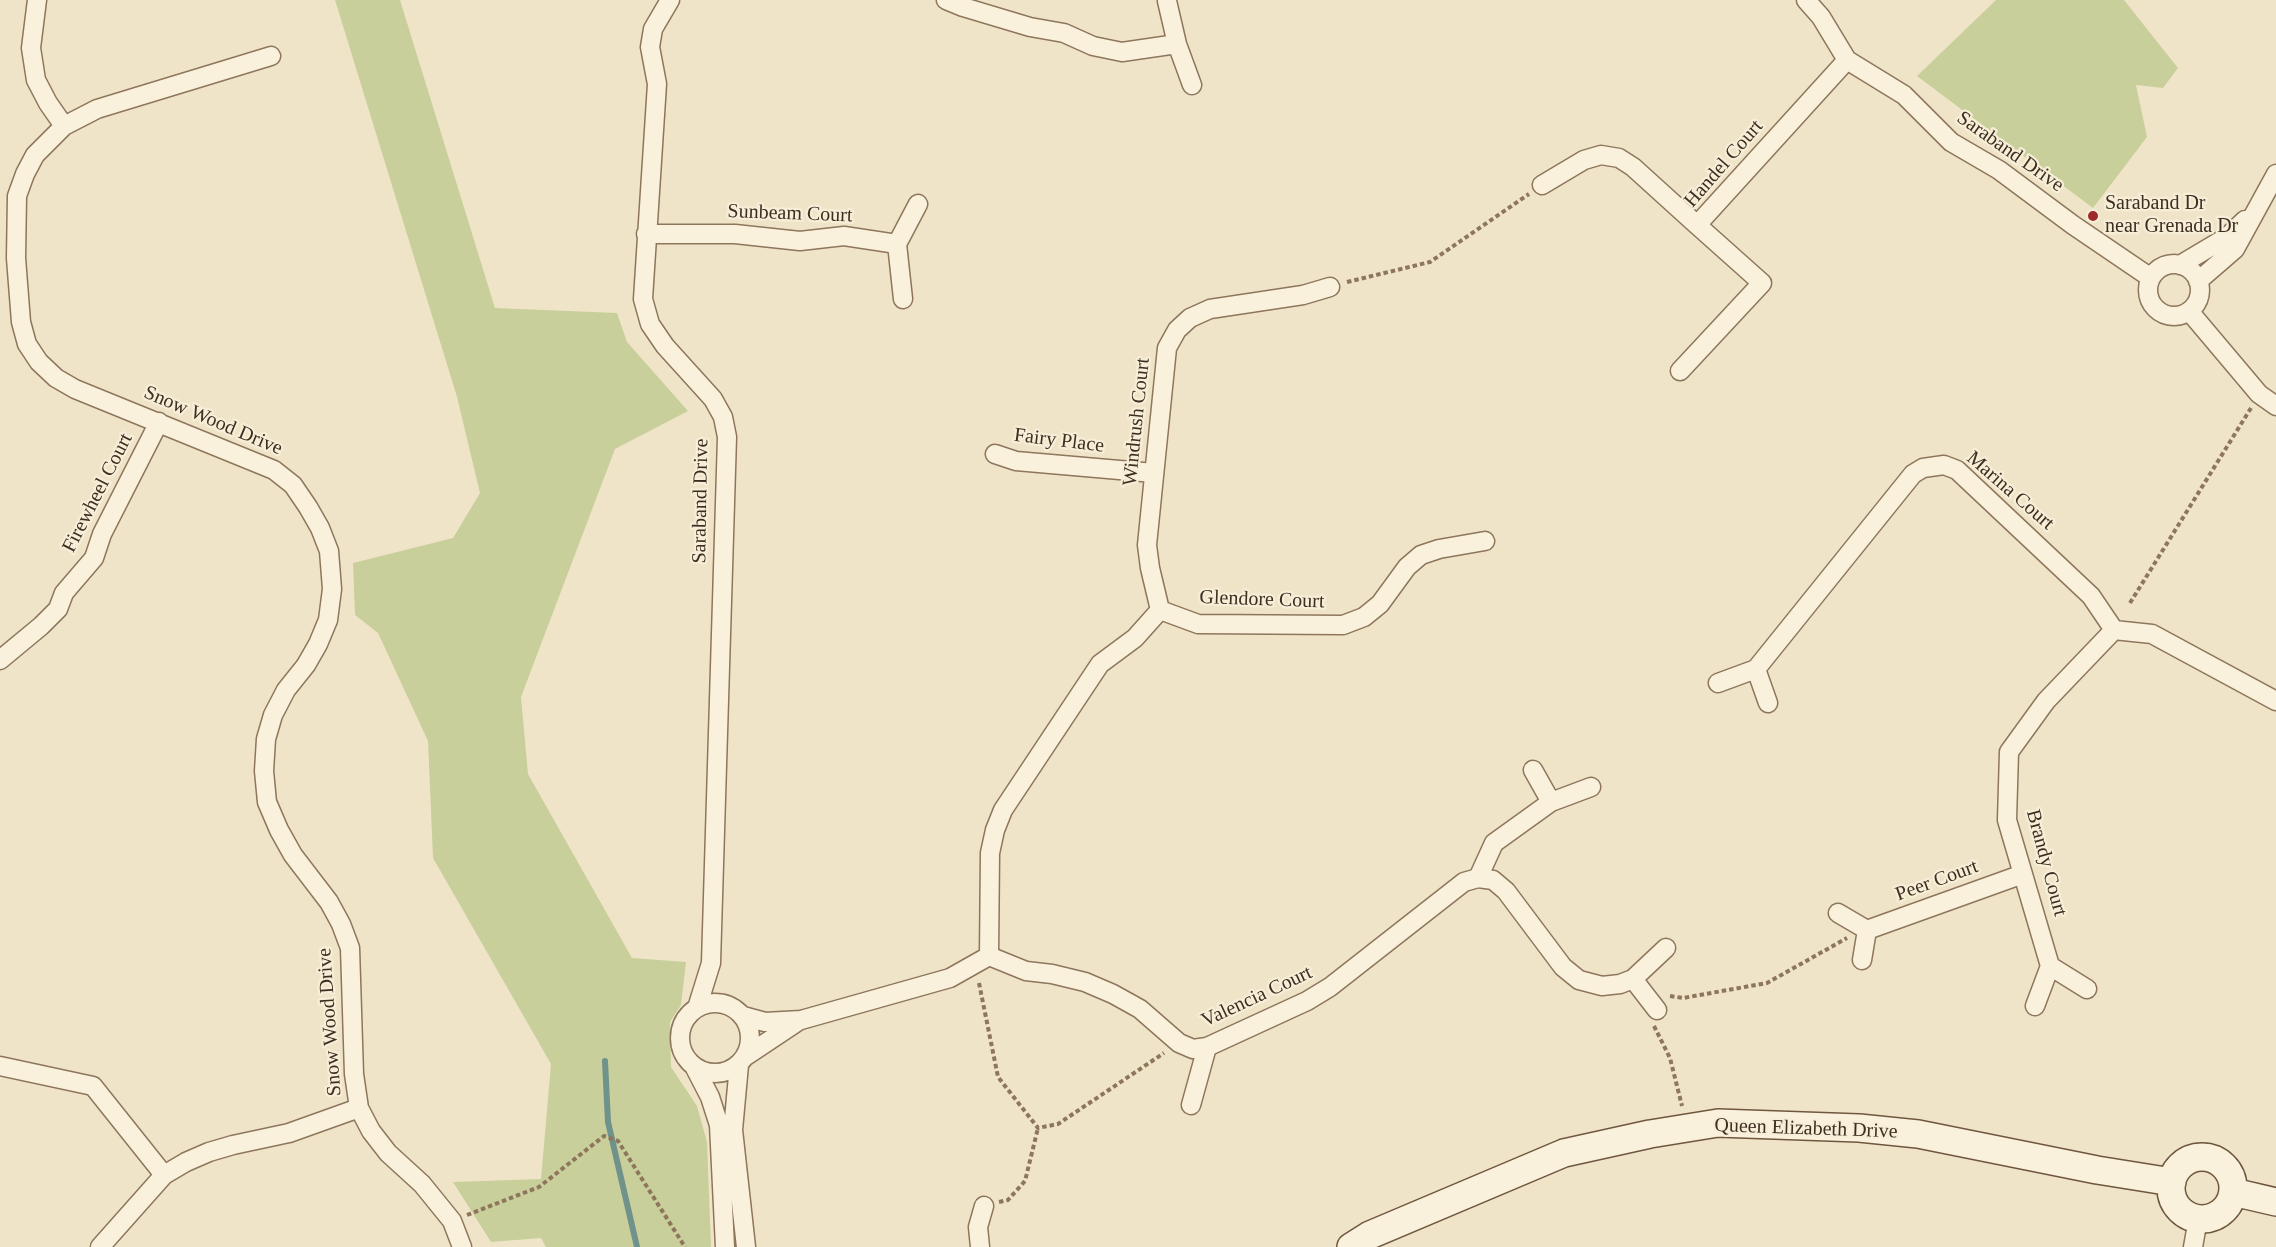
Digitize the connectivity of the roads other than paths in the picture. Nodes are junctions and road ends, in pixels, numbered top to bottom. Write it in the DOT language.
graph roads {
  1 [pos="37,0"];
  2 [pos="670,0"];
  3 [pos="946,0"];
  4 [pos="1806,0"];
  5 [pos="1167,2"];
  6 [pos="1177,44"];
  7 [pos="271,56"];
  8 [pos="1847,60"];
  9 [pos="1192,85"];
  10 [pos="64,126"];
  11 [pos="2276,174"];
  12 [pos="1542,185"];
  13 [pos="918,204"];
  14 [pos="2253,214"];
  15 [pos="1698,225"];
  16 [pos="646,234"];
  17 [pos="897,244"];
  18 [pos="2180,265"];
  19 [pos="2151,278"];
  20 [pos="2198,281"];
  21 [pos="1330,287"];
  22 [pos="903,299"];
  23 [pos="2189,311"];
  24 [pos="1680,371"];
  25 [pos="2276,406"];
  26 [pos="159,422"];
  27 [pos="995,454"];
  28 [pos="1154,473"];
  29 [pos="1485,541"];
  30 [pos="1160,610"];
  31 [pos="2114,630"];
  32 [pos="0,660"];
  33 [pos="1756,669"];
  34 [pos="1718,683"];
  35 [pos="2276,700"];
  36 [pos="1768,703"];
  37 [pos="1533,770"];
  38 [pos="1591,787"];
  39 [pos="1551,802"];
  40 [pos="2023,874"];
  41 [pos="1478,878"];
  42 [pos="1838,913"];
  43 [pos="1867,930"];
  44 [pos="1666,948"];
  45 [pos="982,960"];
  46 [pos="1862,960"];
  47 [pos="711,963"];
  48 [pos="2050,966"];
  49 [pos="1633,979"];
  50 [pos="2087,989"];
  51 [pos="1653,1005"];
  52 [pos="2035,1006"];
  53 [pos="697,1008"];
  54 [pos="736,1011"];
  55 [pos="801,1020"];
  56 [pos="1207,1047"];
  57 [pos="742,1060"];
  58 [pos="0,1066"];
  59 [pos="695,1068"];
  60 [pos="1191,1105"];
  61 [pos="359,1108"];
  62 [pos="164,1175"];
  63 [pos="2172,1182"];
  64 [pos="2233,1192"];
  65 [pos="2276,1202"];
  66 [pos="984,1206"];
  67 [pos="2198,1219"];
  68 [pos="100,1247"];
  69 [pos="462,1247"];
  70 [pos="725,1247"];
  71 [pos="746,1247"];
  72 [pos="980,1247"];
  73 [pos="1351,1247"];
  74 [pos="2193,1247"];
  1 -- 10 [label="street"];
  2 -- 16 [label="street, Saraband Drive"];
  3 -- 6 [label="street"];
  4 -- 8 [label="street, Saraband Drive"];
  5 -- 6 [label="street"];
  6 -- 9 [label="street"];
  7 -- 10 [label="street, Snow Wood Drive"];
  8 -- 15 [label="street, Handel Court"];
  8 -- 19 [label="street, Saraband Drive"];
  10 -- 26 [label="street, Snow Wood Drive"];
  11 -- 14 [label="street"];
  12 -- 15 [label="street"];
  13 -- 17 [label="street"];
  14 -- 18 [label="street"];
  14 -- 20 [label="street"];
  15 -- 24 [label="street, Handel Court"];
  16 -- 17 [label="street, Sunbeam Court"];
  16 -- 47 [label="street, Saraband Drive"];
  17 -- 22 [label="street"];
  18 -- 19 [label="street"];
  18 -- 20 [label="street"];
  19 -- 23 [label="street"];
  20 -- 23 [label="street"];
  21 -- 28 [label="street, Windrush Court"];
  23 -- 25 [label="street"];
  26 -- 32 [label="street, Firewheel Court"];
  26 -- 61 [label="street, Snow Wood Drive"];
  27 -- 28 [label="street, Fairy Place"];
  28 -- 30 [label="street, Windrush Court"];
  29 -- 30 [label="street, Glendore Court"];
  30 -- 45 [label="street"];
  31 -- 33 [label="street, Marina Court"];
  31 -- 35 [label="street"];
  31 -- 40 [label="street, Brandy Court"];
  33 -- 34 [label="street"];
  33 -- 36 [label="street"];
  37 -- 39 [label="street"];
  38 -- 39 [label="street"];
  39 -- 41 [label="street"];
  40 -- 43 [label="street, Peer Court"];
  40 -- 48 [label="street, Brandy Court"];
  41 -- 49 [label="street"];
  41 -- 56 [label="street, Valencia Court"];
  42 -- 43 [label="street"];
  43 -- 46 [label="street"];
  44 -- 49 [label="street"];
  45 -- 55 [label="street"];
  45 -- 56 [label="street, Valencia Court"];
  47 -- 53 [label="street, Saraband Drive"];
  47 -- 54 [label="street, Saraband Drive"];
  48 -- 50 [label="street"];
  48 -- 52 [label="street"];
  49 -- 51 [label="street"];
  53 -- 54 [label="street"];
  53 -- 59 [label="street"];
  54 -- 55 [label="street"];
  54 -- 57 [label="street"];
  55 -- 57 [label="street"];
  56 -- 60 [label="street"];
  57 -- 59 [label="street"];
  57 -- 71 [label="street"];
  58 -- 62 [label="street"];
  59 -- 70 [label="street"];
  61 -- 62 [label="street"];
  61 -- 69 [label="street, Snow Wood Drive"];
  62 -- 68 [label="street"];
  63 -- 64 [label="street"];
  63 -- 67 [label="street"];
  63 -- 73 [label="street, Queen Elizabeth Drive"];
  64 -- 65 [label="street"];
  64 -- 67 [label="street"];
  66 -- 72 [label="street"];
  67 -- 74 [label="street"];
}
